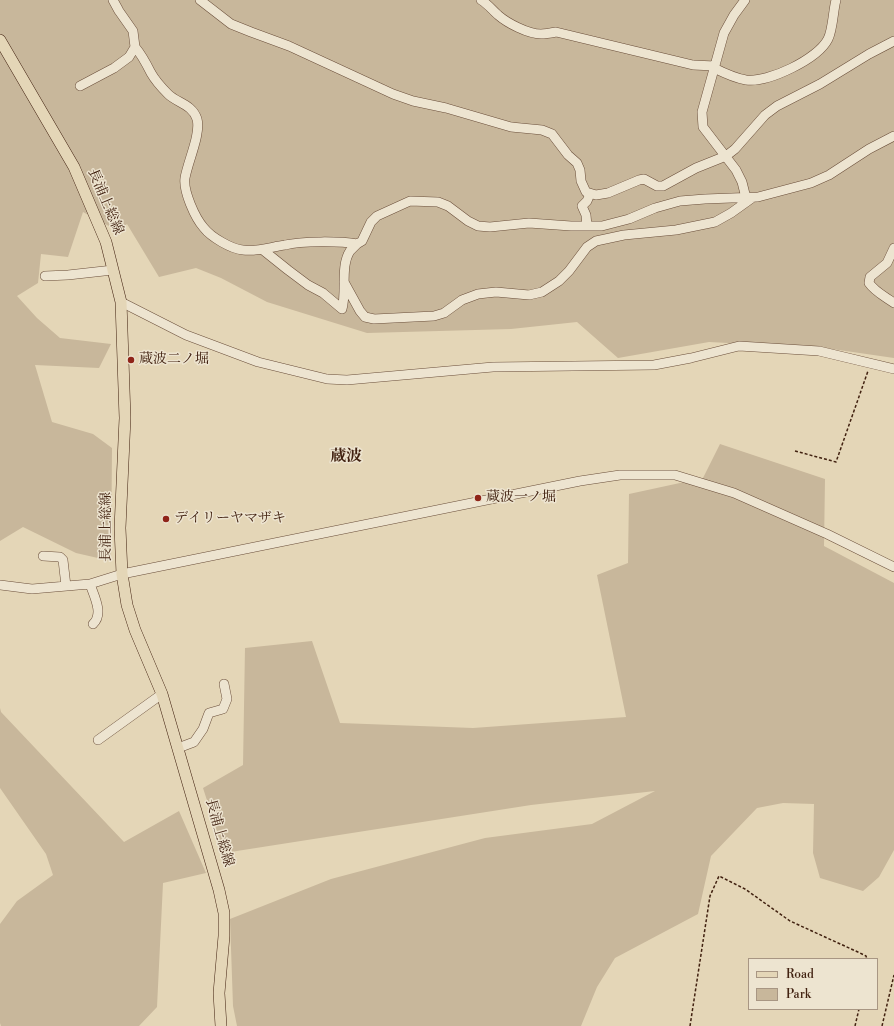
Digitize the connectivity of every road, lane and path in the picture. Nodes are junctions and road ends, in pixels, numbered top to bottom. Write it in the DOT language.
graph roads {
  1 [pos="113,0"];
  2 [pos="200,0"];
  3 [pos="481,0"];
  4 [pos="745,0"];
  5 [pos="836,0"];
  6 [pos="0,40"];
  7 [pos="894,41"];
  8 [pos="135,47"];
  9 [pos="714,67"];
  10 [pos="80,86"];
  11 [pos="894,136"];
  12 [pos="726,156"];
  13 [pos="590,194"];
  14 [pos="749,198"];
  15 [pos="587,226"];
  16 [pos="357,244"];
  17 [pos="894,248"];
  18 [pos="263,250"];
  19 [pos="113,270"];
  20 [pos="45,276"];
  21 [pos="344,282"];
  22 [pos="120,302"];
  23 [pos="894,303"];
  24 [pos="871,364"];
  25 [pos="894,369"];
  26 [pos="795,451"];
  27 [pos="43,556"];
  28 [pos="894,567"];
  29 [pos="122,574"];
  30 [pos="90,584"];
  31 [pos="0,585"];
  32 [pos="66,586"];
  33 [pos="93,624"];
  34 [pos="224,684"];
  35 [pos="162,694"];
  36 [pos="98,740"];
  37 [pos="178,748"];
  38 [pos="867,958"];
  39 [pos="894,975"];
  40 [pos="859,1010"];
  41 [pos="221,1026"];
  42 [pos="690,1026"];
  43 [pos="854,1026"];
  44 [pos="882,1026"];
  1 -- 8 [label="street"];
  2 -- 13 [label="street"];
  3 -- 9 [label="street"];
  4 -- 9 [label="street"];
  5 -- 9 [label="street"];
  6 -- 19 [label="main road, 長浦上総線"];
  7 -- 12 [label="street"];
  8 -- 10 [label="street"];
  8 -- 18 [label="street"];
  9 -- 12 [label="street"];
  11 -- 14 [label="street"];
  12 -- 13 [label="street"];
  12 -- 14 [label="street"];
  13 -- 15 [label="street"];
  14 -- 15 [label="street"];
  14 -- 21 [label="street"];
  15 -- 16 [label="street"];
  16 -- 18 [label="street"];
  16 -- 21 [label="street"];
  17 -- 23 [label="street"];
  18 -- 21 [label="street"];
  19 -- 20 [label="street"];
  19 -- 22 [label="main road, 長浦上総線"];
  22 -- 24 [label="street"];
  22 -- 29 [label="main road, 長浦上総線"];
  24 -- 25 [label="street"];
  24 -- 26 [label="path"];
  27 -- 32 [label="street"];
  28 -- 29 [label="street"];
  29 -- 30 [label="street"];
  29 -- 35 [label="main road, 長浦上総線"];
  30 -- 32 [label="street"];
  30 -- 33 [label="street"];
  31 -- 32 [label="street"];
  34 -- 37 [label="street"];
  35 -- 36 [label="street"];
  35 -- 37 [label="main road, 長浦上総線"];
  37 -- 41 [label="main road, 長浦上総線"];
  38 -- 42 [label="path"];
  39 -- 44 [label="path"];
  40 -- 43 [label="path"];
}
